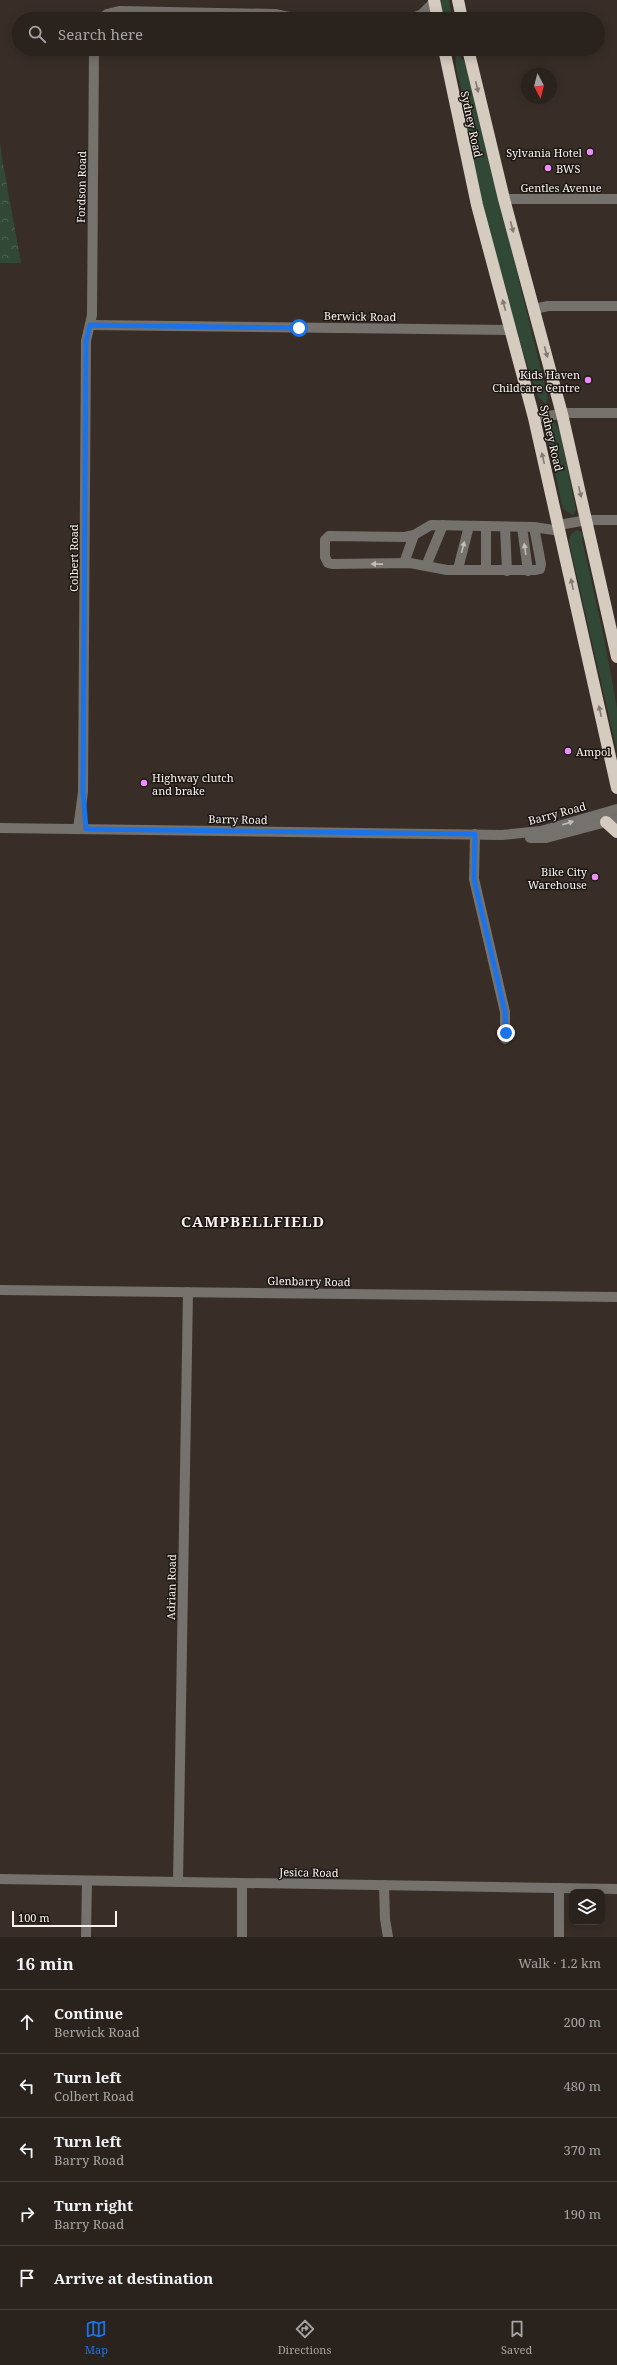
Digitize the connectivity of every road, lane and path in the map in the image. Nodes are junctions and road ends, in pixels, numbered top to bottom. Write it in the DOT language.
graph roads {
  1 [pos="458,0"];
  2 [pos="434,1"];
  3 [pos="114,12"];
  4 [pos="170,12"];
  5 [pos="424,12"];
  6 [pos="436,12"];
  7 [pos="461,12"];
  8 [pos="94,56"];
  9 [pos="445,56"];
  10 [pos="470,56"];
  11 [pos="504,199"];
  12 [pos="617,199"];
  13 [pos="617,306"];
  14 [pos="534,309"];
  15 [pos="90,325"];
  16 [pos="511,330"];
  17 [pos="562,414"];
  18 [pos="617,414"];
  19 [pos="534,418"];
  20 [pos="587,520"];
  21 [pos="617,520"];
  22 [pos="444,525"];
  23 [pos="469,526"];
  24 [pos="486,526"];
  25 [pos="505,527"];
  26 [pos="522,527"];
  27 [pos="534,527"];
  28 [pos="560,528"];
  29 [pos="414,535"];
  30 [pos="404,563"];
  31 [pos="426,566"];
  32 [pos="458,569"];
  33 [pos="486,569"];
  34 [pos="507,571"];
  35 [pos="528,571"];
  36 [pos="616,649"];
  37 [pos="617,788"];
  38 [pos="617,809"];
  39 [pos="612,821"];
  40 [pos="0,828"];
  41 [pos="82,829"];
  42 [pos="617,832"];
  43 [pos="475,834"];
  44 [pos="502,835"];
  45 [pos="505,1039"];
  46 [pos="0,1290"];
  47 [pos="188,1292"];
  48 [pos="617,1297"];
  49 [pos="0,1879"];
  50 [pos="87,1880"];
  51 [pos="178,1882"];
  52 [pos="242,1883"];
  53 [pos="384,1885"];
  54 [pos="558,1888"];
  55 [pos="617,1890"];
  56 [pos="86,1937"];
  57 [pos="242,1937"];
  58 [pos="388,1937"];
  59 [pos="559,1937"];
  1 -- 7 [label="highway"];
  2 -- 5 [label="street"];
  2 -- 6 [label="highway"];
  3 -- 4 [label="street"];
  8 -- 15 [label="street, Fordson Road"];
  16 -- 9 [label="highway, Sydney Road, one-way"];
  10 -- 11 [label="highway, Sydney Road, one-way"];
  11 -- 12 [label="street, Gentles Avenue"];
  11 -- 14 [label="highway, Sydney Road, one-way"];
  13 -- 14 [label="street"];
  14 -- 17 [label="highway, Sydney Road, one-way"];
  15 -- 16 [label="street, Berwick Road"];
  15 -- 41 [label="street, Colbert Road"];
  16 -- 19 [label="highway, Sydney Road"];
  17 -- 18 [label="street"];
  17 -- 19 [label="street"];
  17 -- 20 [label="highway, Sydney Road, one-way"];
  28 -- 19 [label="highway, Sydney Road, one-way"];
  20 -- 21 [label="street"];
  20 -- 28 [label="street"];
  20 -- 36 [label="highway, Sydney Road"];
  22 -- 23 [label="street"];
  22 -- 29 [label="street"];
  22 -- 31 [label="street"];
  23 -- 24 [label="street"];
  32 -- 23 [label="street, one-way"];
  24 -- 25 [label="street"];
  24 -- 33 [label="street"];
  25 -- 26 [label="street"];
  25 -- 34 [label="street"];
  26 -- 27 [label="street"];
  35 -- 26 [label="street, one-way"];
  27 -- 28 [label="street"];
  27 -- 35 [label="street"];
  37 -- 28 [label="highway, Sydney Road, one-way"];
  29 -- 30 [label="street"];
  30 -- 29 [label="street, one-way"];
  30 -- 31 [label="street"];
  31 -- 32 [label="street"];
  32 -- 33 [label="street"];
  33 -- 34 [label="street"];
  34 -- 35 [label="street"];
  44 -- 38 [label="street, Barry Road, one-way"];
  39 -- 42 [label="highway"];
  39 -- 44 [label="street, Barry Road"];
  40 -- 41 [label="street, Barry Road"];
  41 -- 43 [label="street, Barry Road"];
  43 -- 44 [label="street, Barry Road"];
  43 -- 45 [label="street"];
  46 -- 47 [label="street, Glenbarry Road"];
  47 -- 48 [label="street, Glenbarry Road"];
  47 -- 51 [label="street, Adrian Road"];
  49 -- 50 [label="street, Jesica Road"];
  50 -- 51 [label="street, Jesica Road"];
  50 -- 56 [label="street"];
  51 -- 52 [label="street, Jesica Road"];
  52 -- 53 [label="street, Jesica Road"];
  52 -- 57 [label="street"];
  53 -- 54 [label="street, Jesica Road"];
  53 -- 58 [label="street"];
  54 -- 55 [label="street, Jesica Road"];
  54 -- 59 [label="street"];
}
